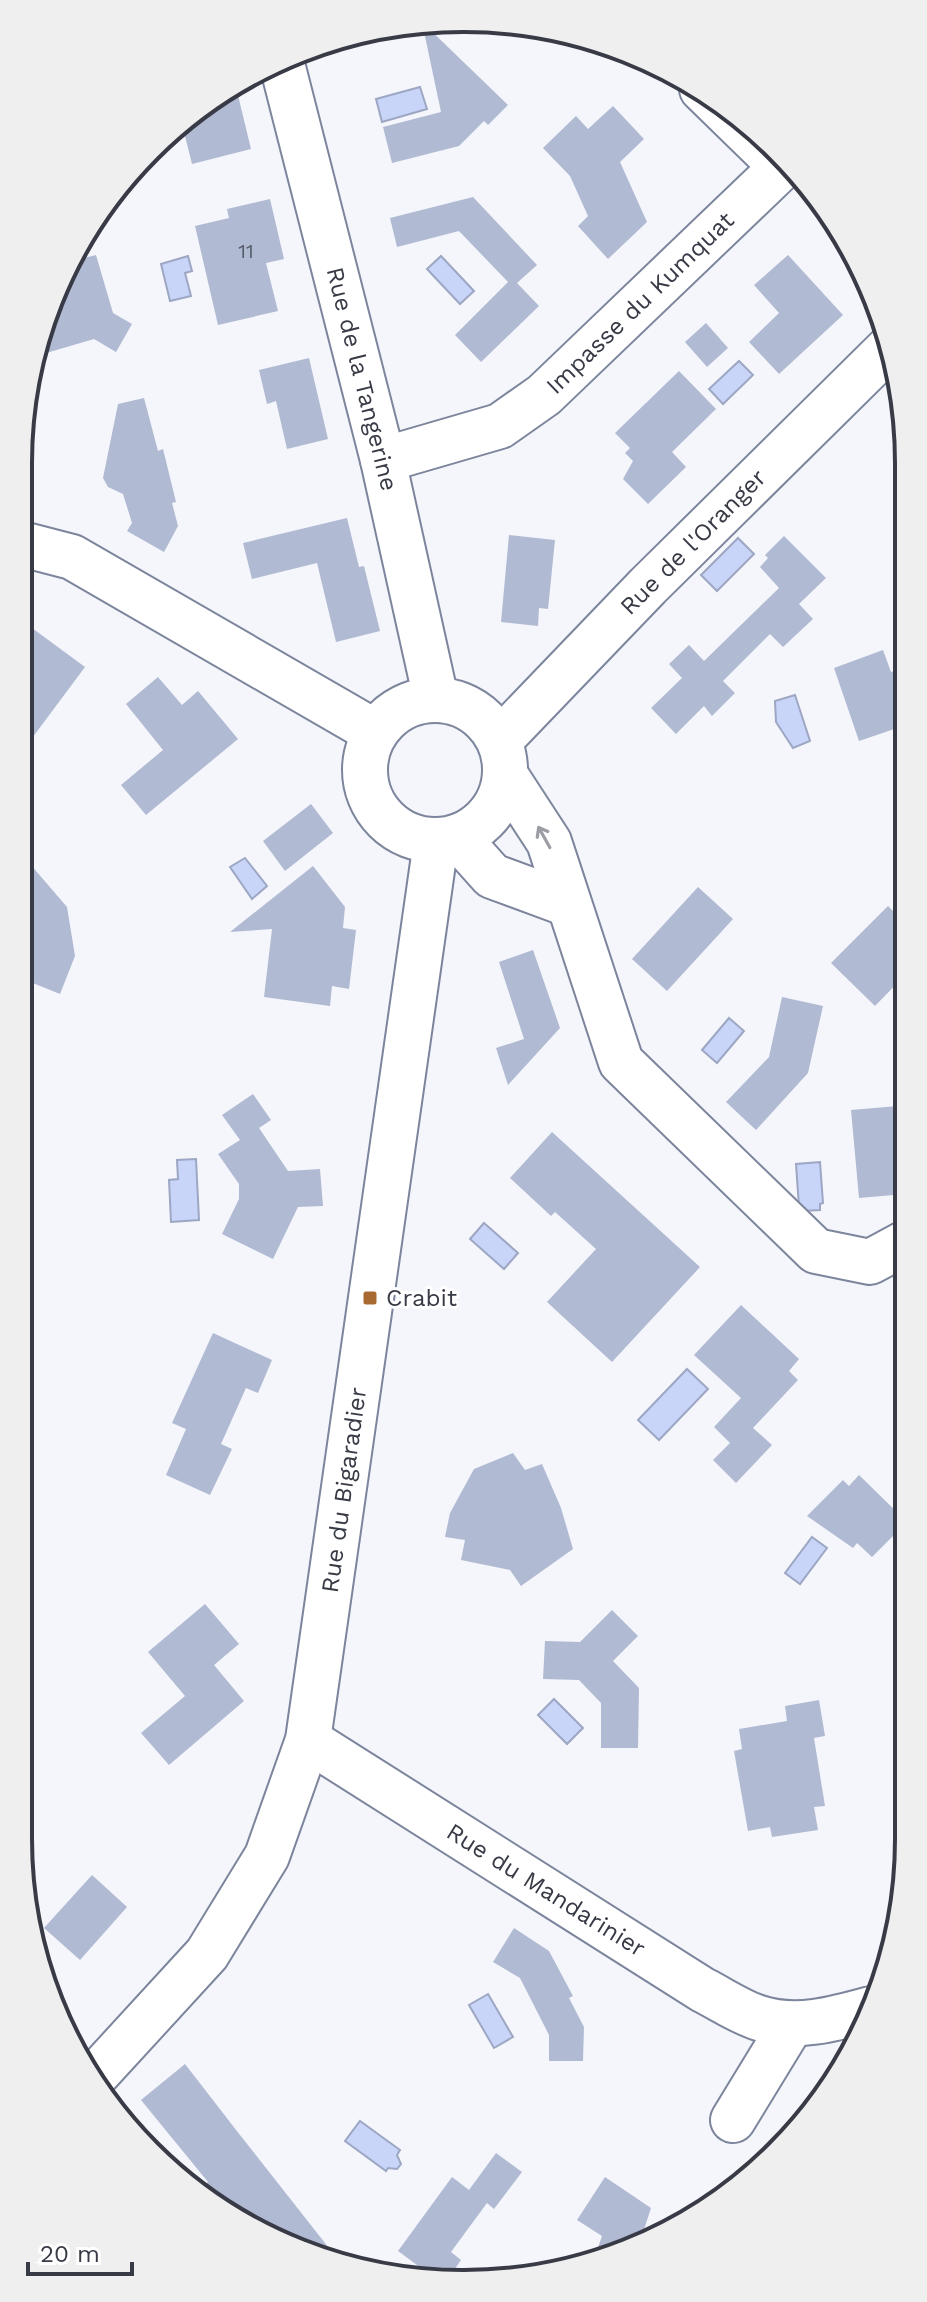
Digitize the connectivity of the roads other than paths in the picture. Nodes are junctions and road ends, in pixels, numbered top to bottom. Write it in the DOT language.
graph roads {
  1 [pos="284,71"];
  2 [pos="779,169"];
  3 [pos="881,356"];
  4 [pos="383,460"];
  5 [pos="32,547"];
  6 [pos="436,699"];
  7 [pos="375,732"];
  8 [pos="503,758"];
  9 [pos="447,840"];
  10 [pos="568,904"];
  11 [pos="895,1248"];
  12 [pos="308,1740"];
  13 [pos="858,2012"];
  14 [pos="791,2025"];
  15 [pos="100,2070"];
  16 [pos="733,2120"];
  1 -- 4 [label="street, Rue de la Tangerine"];
  2 -- 4 [label="street, Impasse du Kumquat"];
  3 -- 8 [label="street, Rue de l'Oranger"];
  4 -- 6 [label="street, Rue de la Tangerine"];
  5 -- 7 [label="street"];
  6 -- 7 [label="street"];
  6 -- 8 [label="street"];
  7 -- 9 [label="street"];
  8 -- 9 [label="street"];
  10 -- 8 [label="street, one-way"];
  9 -- 10 [label="street"];
  9 -- 12 [label="street, Rue du Bigaradier"];
  10 -- 11 [label="street"];
  12 -- 14 [label="street, Rue du Mandarinier"];
  12 -- 15 [label="street, Rue du Bigaradier"];
  13 -- 14 [label="street, Rue du Mandarinier"];
  14 -- 16 [label="street"];
}
